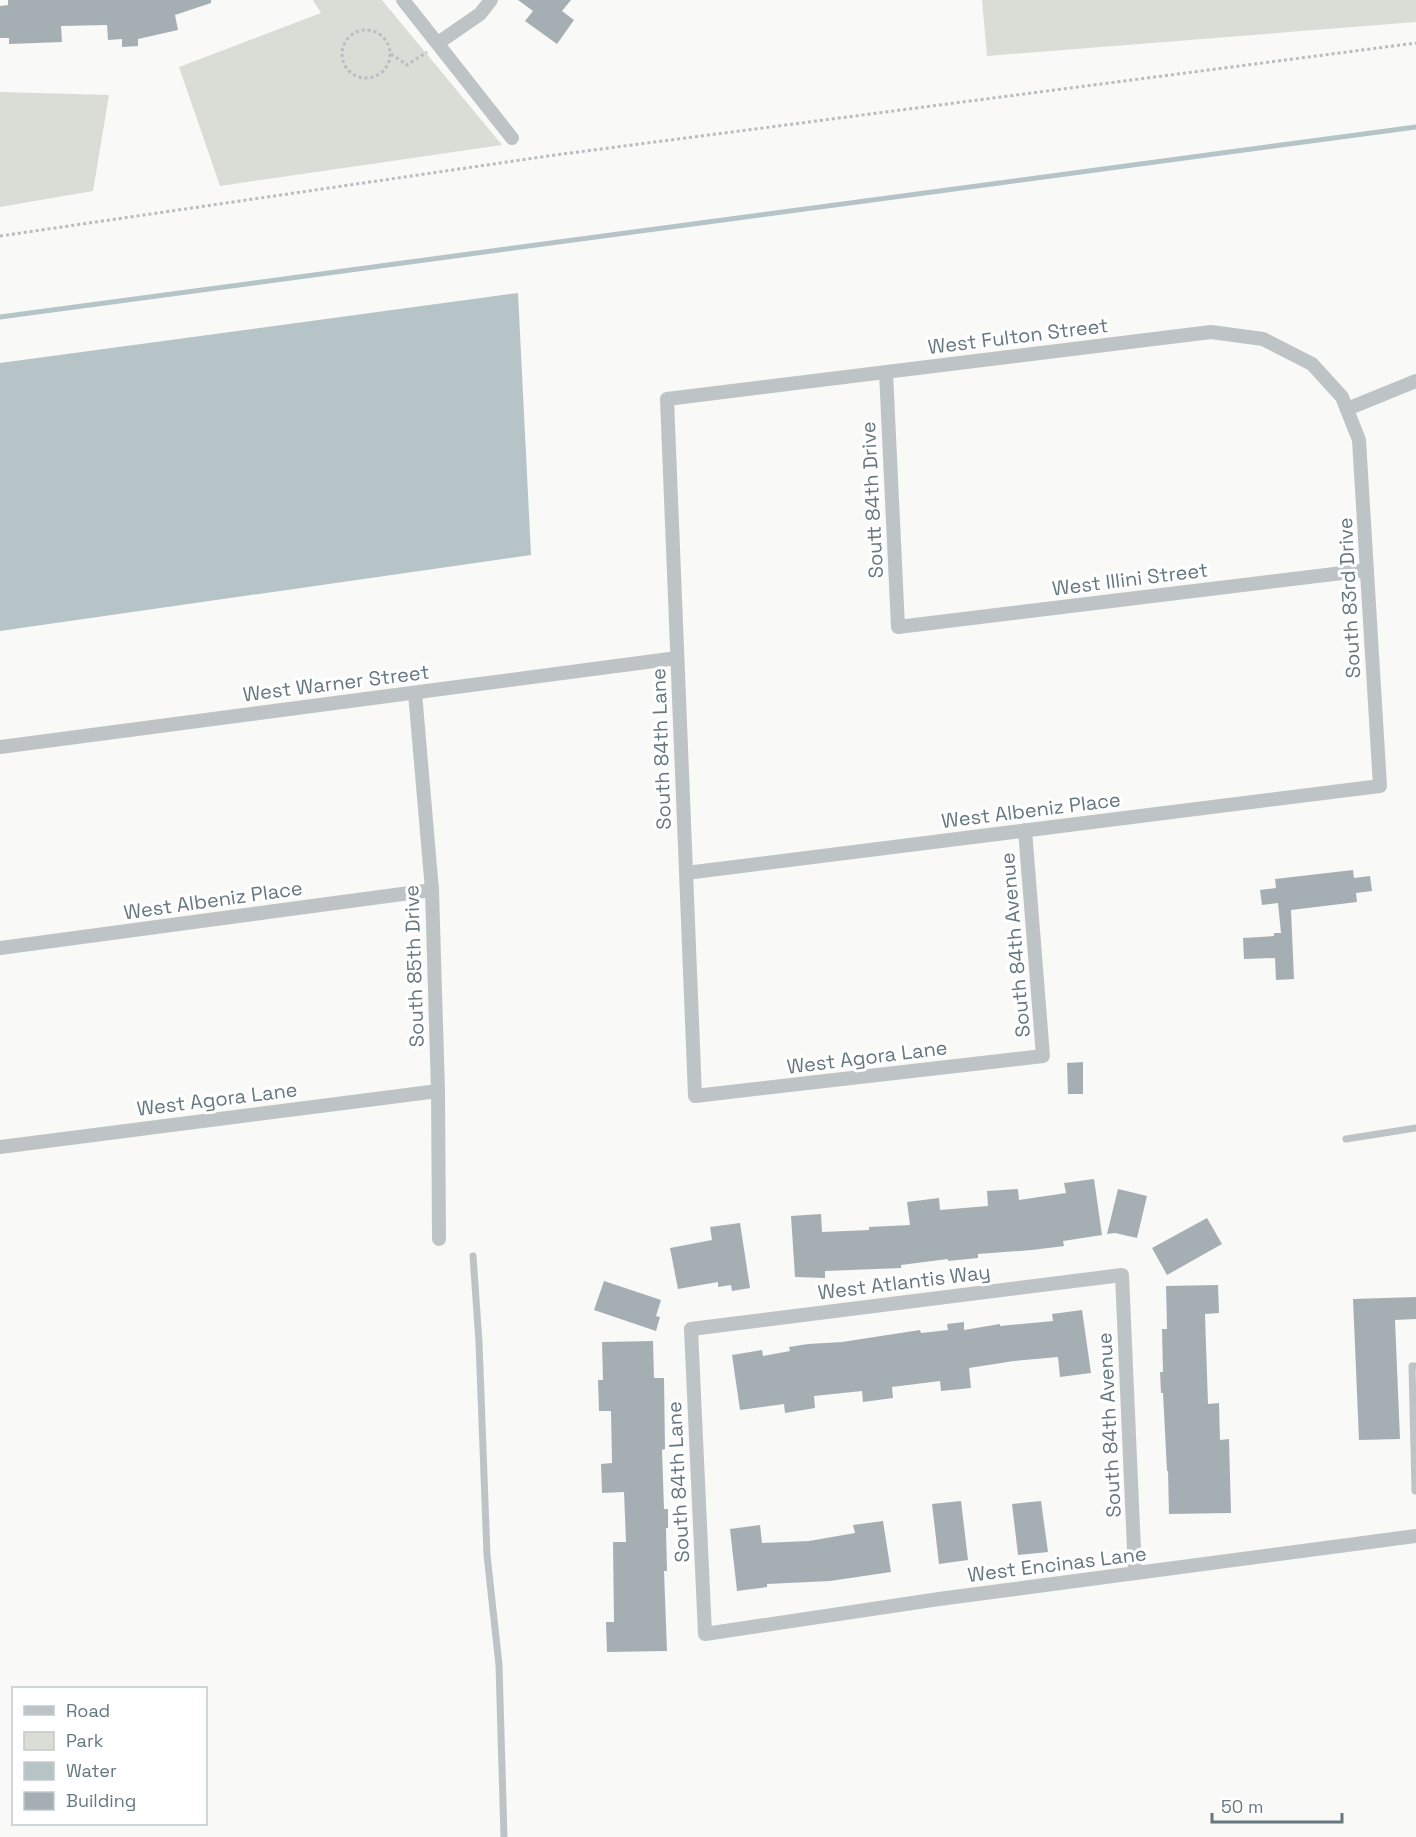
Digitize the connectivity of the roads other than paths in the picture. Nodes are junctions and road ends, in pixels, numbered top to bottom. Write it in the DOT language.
graph roads {
  1 [pos="403,0"];
  2 [pos="491,0"];
  3 [pos="438,44"];
  4 [pos="512,138"];
  5 [pos="886,372"];
  6 [pos="1416,381"];
  7 [pos="667,399"];
  8 [pos="1347,409"];
  9 [pos="1367,570"];
  10 [pos="898,627"];
  11 [pos="677,658"];
  12 [pos="416,693"];
  13 [pos="0,747"];
  14 [pos="1380,786"];
  15 [pos="1025,831"];
  16 [pos="686,873"];
  17 [pos="432,890"];
  18 [pos="0,948"];
  19 [pos="1043,1056"];
  20 [pos="438,1091"];
  21 [pos="695,1096"];
  22 [pos="1416,1128"];
  23 [pos="1346,1139"];
  24 [pos="0,1147"];
  25 [pos="439,1239"];
  26 [pos="473,1256"];
  27 [pos="1122,1275"];
  28 [pos="690,1329"];
  29 [pos="1416,1366"];
  30 [pos="1415,1491"];
  31 [pos="1416,1536"];
  32 [pos="1135,1573"];
  33 [pos="705,1634"];
  34 [pos="504,1837"];
  1 -- 3 [label="street"];
  2 -- 3 [label="street"];
  3 -- 4 [label="street"];
  5 -- 7 [label="street, West Fulton Street"];
  5 -- 8 [label="street, West Fulton Street"];
  5 -- 10 [label="street, Soutt 84th Drive"];
  6 -- 8 [label="street"];
  7 -- 11 [label="street, South 84th Lane"];
  8 -- 9 [label="street, South 83rd Drive"];
  9 -- 10 [label="street, West Illini Street"];
  9 -- 14 [label="street, South 83rd Drive"];
  11 -- 12 [label="street, West Warner Street"];
  11 -- 16 [label="street, South 84th Lane"];
  12 -- 13 [label="street, West Warner Street"];
  12 -- 17 [label="street, South 85th Drive"];
  14 -- 15 [label="street, West Albeniz Place"];
  15 -- 16 [label="street, West Albeniz Place"];
  15 -- 19 [label="street, South 84th Avenue"];
  16 -- 21 [label="street, South 84th Lane"];
  17 -- 18 [label="street, West Albeniz Place"];
  17 -- 20 [label="street, South 85th Drive"];
  19 -- 21 [label="street, West Agora Lane"];
  20 -- 24 [label="street, West Agora Lane"];
  20 -- 25 [label="street, South 85th Drive"];
  22 -- 23 [label="lane"];
  26 -- 34 [label="lane"];
  27 -- 28 [label="street, West Atlantis Way"];
  27 -- 32 [label="street, South 84th Avenue"];
  28 -- 33 [label="street, South 84th Lane"];
  29 -- 30 [label="lane"];
  31 -- 32 [label="street, West Encinas Lane"];
  32 -- 33 [label="street, West Encinas Lane"];
}
